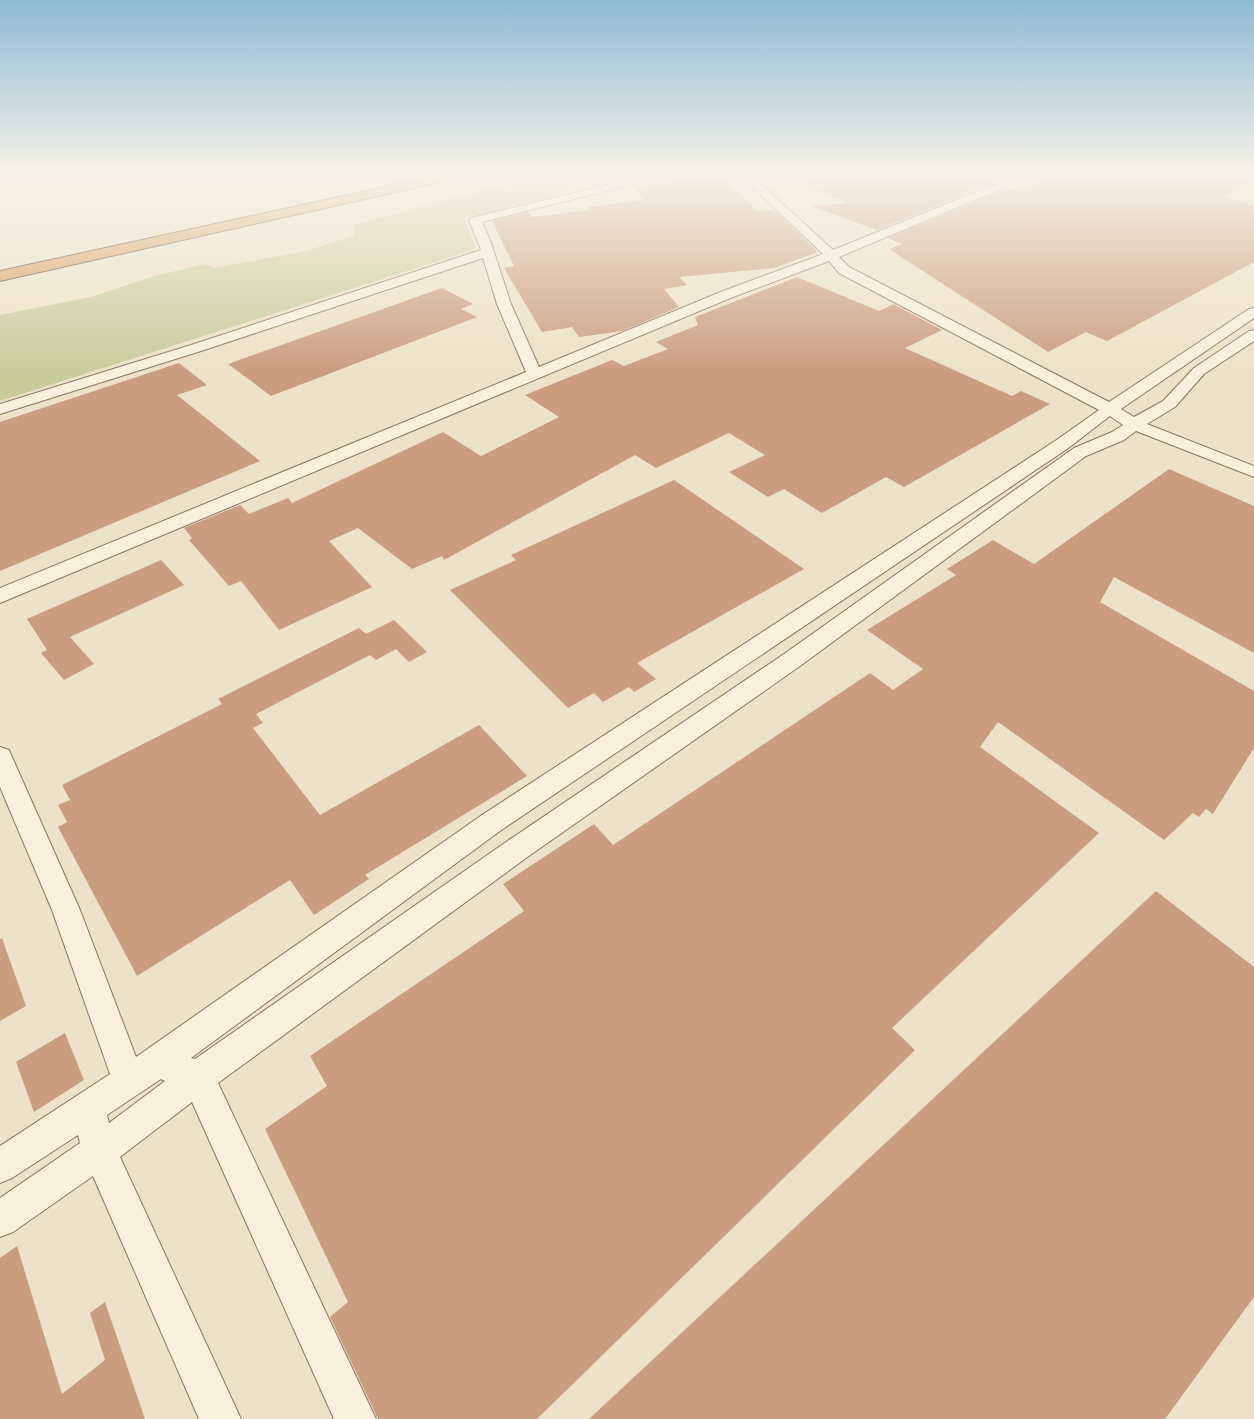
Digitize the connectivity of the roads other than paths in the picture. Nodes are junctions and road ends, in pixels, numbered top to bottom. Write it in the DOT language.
graph roads {
  1 [pos="155,241"];
  2 [pos="484,241"];
  3 [pos="823,241"];
  4 [pos="825,241"];
  5 [pos="865,241"];
  6 [pos="488,252"];
  7 [pos="837,253"];
  8 [pos="0,276"];
  9 [pos="1254,312"];
  10 [pos="1254,334"];
  11 [pos="534,374"];
  12 [pos="1116,405"];
  13 [pos="0,408"];
  14 [pos="1142,419"];
  15 [pos="1167,421"];
  16 [pos="1184,429"];
  17 [pos="1254,460"];
  18 [pos="1254,472"];
  19 [pos="0,596"];
  20 [pos="0,757"];
  21 [pos="144,1072"];
  22 [pos="198,1078"];
  23 [pos="88,1109"];
  24 [pos="100,1151"];
  25 [pos="0,1166"];
  26 [pos="0,1218"];
  27 [pos="220,1419"];
  28 [pos="355,1419"];
  1 -- 8 [label="highway"];
  2 -- 6 [label="street"];
  3 -- 7 [label="street"];
  4 -- 7 [label="street"];
  5 -- 7 [label="street"];
  6 -- 11 [label="street"];
  6 -- 13 [label="street"];
  7 -- 11 [label="street"];
  7 -- 12 [label="street"];
  9 -- 12 [label="street"];
  10 -- 14 [label="street"];
  11 -- 19 [label="street"];
  12 -- 14 [label="street"];
  12 -- 21 [label="street"];
  14 -- 15 [label="street"];
  14 -- 18 [label="street"];
  14 -- 22 [label="street"];
  16 -- 17 [label="street"];
  20 -- 21 [label="street"];
  21 -- 22 [label="street"];
  21 -- 23 [label="street"];
  22 -- 24 [label="street"];
  22 -- 28 [label="street"];
  23 -- 24 [label="street"];
  23 -- 25 [label="street"];
  24 -- 26 [label="street"];
  24 -- 27 [label="street"];
}
